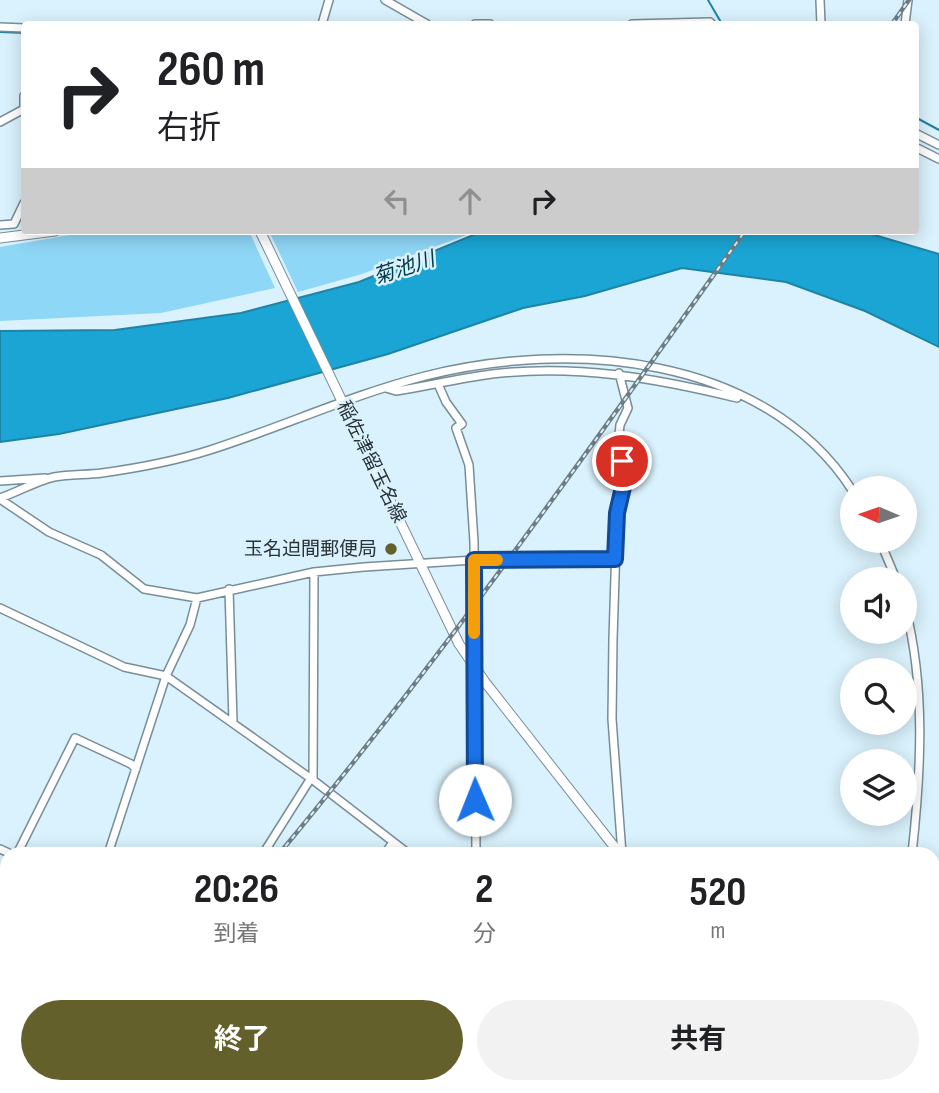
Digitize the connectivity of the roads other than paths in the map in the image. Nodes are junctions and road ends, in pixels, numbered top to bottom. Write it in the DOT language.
graph roads {
  1 [pos="329,0"];
  2 [pos="386,0"];
  3 [pos="820,0"];
  4 [pos="908,0"];
  5 [pos="322,21"];
  6 [pos="422,21"];
  7 [pos="821,21"];
  8 [pos="905,21"];
  9 [pos="0,27"];
  10 [pos="21,28"];
  11 [pos="21,111"];
  12 [pos="0,122"];
  13 [pos="919,135"];
  14 [pos="939,146"];
  15 [pos="919,149"];
  16 [pos="939,159"];
  17 [pos="21,209"];
  18 [pos="0,225"];
  19 [pos="24,235"];
  20 [pos="262,235"];
  21 [pos="0,238"];
  22 [pos="619,373"];
  23 [pos="438,384"];
  24 [pos="385,388"];
  25 [pos="340,399"];
  26 [pos="749,401"];
  27 [pos="843,476"];
  28 [pos="53,477"];
  29 [pos="0,481"];
  30 [pos="0,498"];
  31 [pos="615,559"];
  32 [pos="474,560"];
  33 [pos="419,563"];
  34 [pos="314,572"];
  35 [pos="229,589"];
  36 [pos="197,598"];
  37 [pos="0,608"];
  38 [pos="913,644"];
  39 [pos="474,666"];
  40 [pos="166,676"];
  41 [pos="233,721"];
  42 [pos="135,769"];
  43 [pos="312,779"];
  44 [pos="393,842"];
  45 [pos="20,847"];
  46 [pos="110,847"];
  47 [pos="268,847"];
  48 [pos="390,847"];
  49 [pos="400,847"];
  50 [pos="476,847"];
  51 [pos="616,847"];
  52 [pos="621,847"];
  53 [pos="913,847"];
  1 -- 5 [label="street"];
  2 -- 6 [label="street"];
  3 -- 7 [label="street"];
  4 -- 8 [label="street"];
  9 -- 10 [label="street"];
  11 -- 12 [label="street"];
  13 -- 14 [label="street"];
  15 -- 16 [label="street"];
  17 -- 18 [label="street"];
  19 -- 21 [label="main road"];
  20 -- 25 [label="main road, 稲佐津留玉名線"];
  22 -- 23 [label="street"];
  22 -- 26 [label="street"];
  22 -- 31 [label="street"];
  23 -- 24 [label="street"];
  23 -- 32 [label="street"];
  24 -- 25 [label="street"];
  24 -- 26 [label="street"];
  25 -- 28 [label="street"];
  25 -- 33 [label="main road, 稲佐津留玉名線"];
  26 -- 27 [label="street"];
  28 -- 29 [label="street"];
  28 -- 30 [label="street"];
  30 -- 36 [label="street"];
  31 -- 32 [label="street"];
  31 -- 52 [label="street"];
  32 -- 33 [label="street"];
  32 -- 39 [label="street"];
  33 -- 34 [label="street"];
  33 -- 39 [label="main road, 稲佐津留玉名線"];
  34 -- 35 [label="street"];
  34 -- 43 [label="street"];
  35 -- 36 [label="street"];
  35 -- 41 [label="street"];
  36 -- 40 [label="street"];
  37 -- 40 [label="street"];
  38 -- 53 [label="street"];
  39 -- 50 [label="street"];
  39 -- 51 [label="main road, 稲佐津留玉名線"];
  40 -- 41 [label="street"];
  40 -- 42 [label="street"];
  41 -- 43 [label="street"];
  42 -- 45 [label="street"];
  42 -- 46 [label="street"];
  43 -- 44 [label="street"];
  43 -- 47 [label="street"];
  44 -- 48 [label="street"];
  44 -- 49 [label="street"];
}
